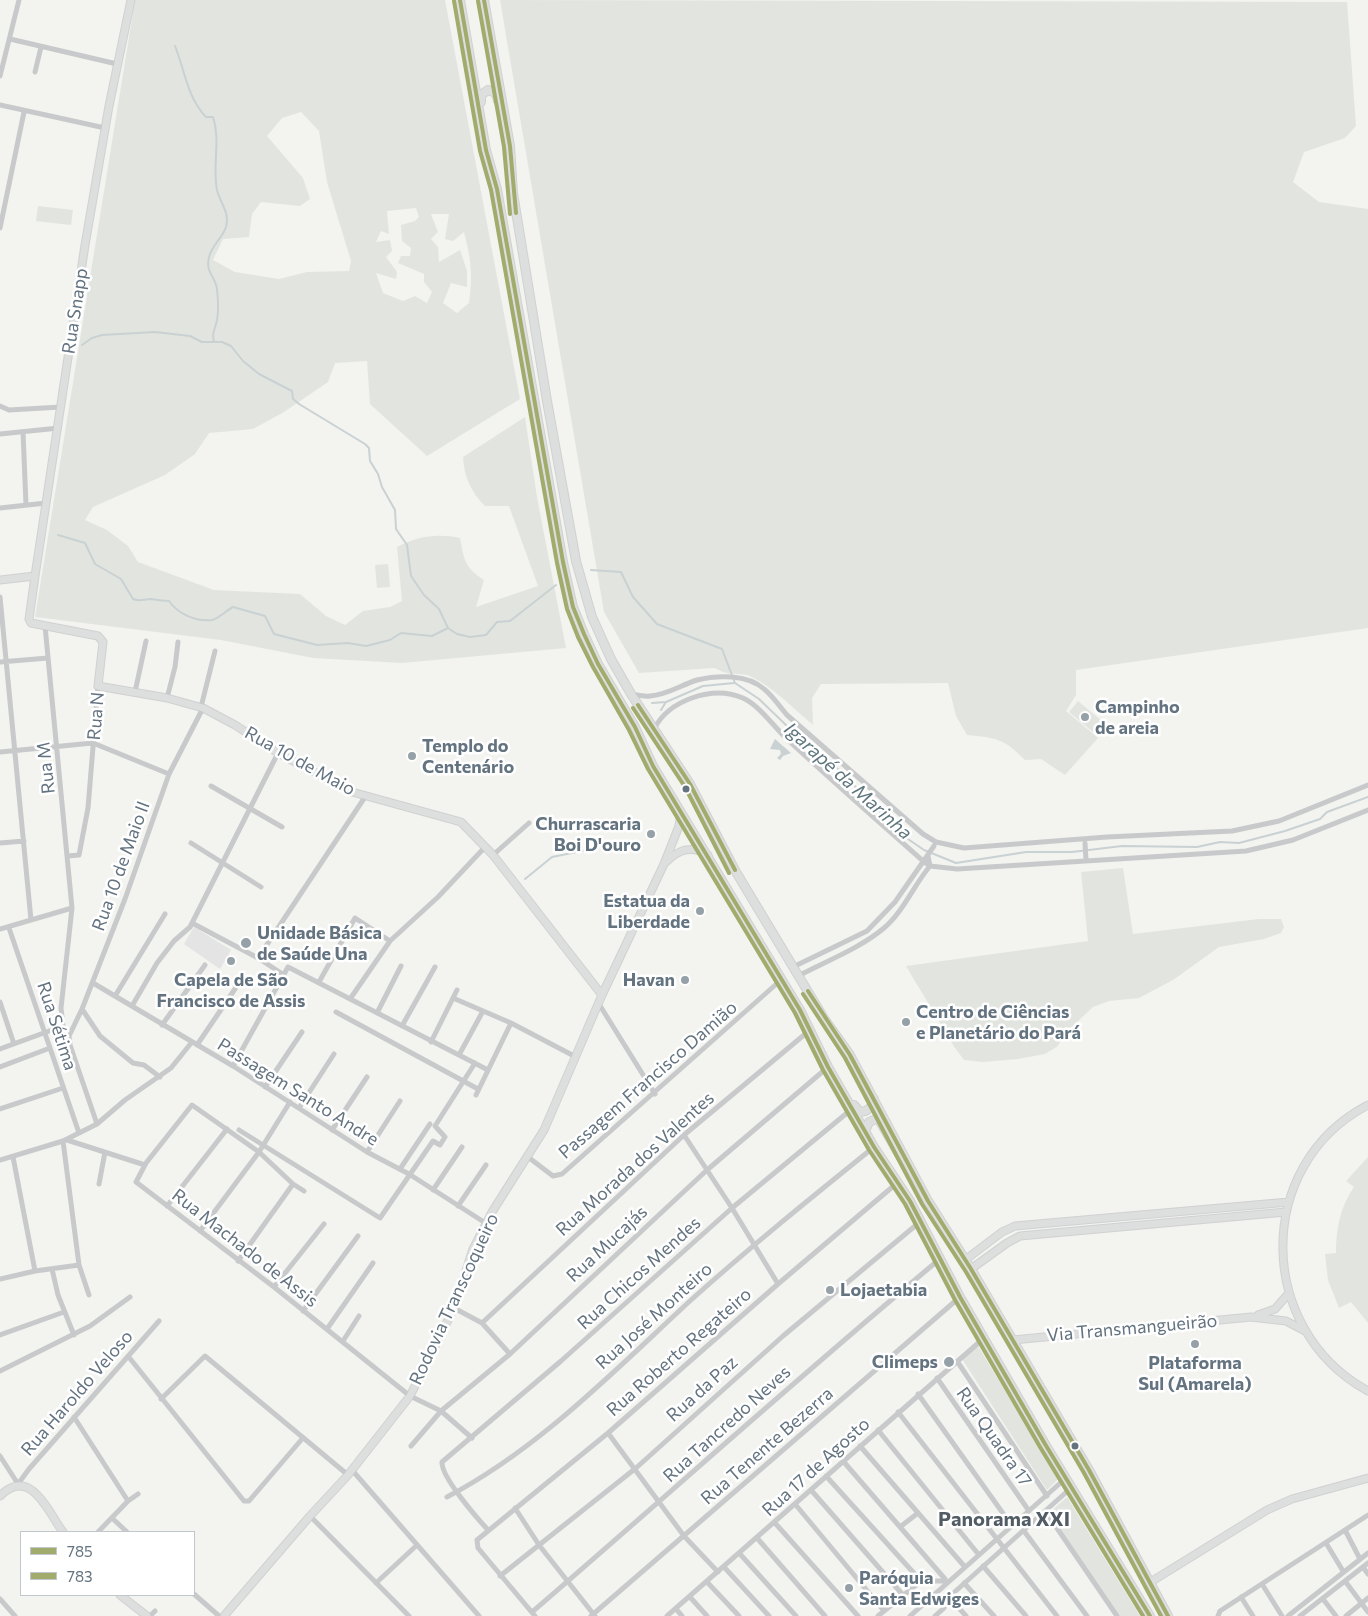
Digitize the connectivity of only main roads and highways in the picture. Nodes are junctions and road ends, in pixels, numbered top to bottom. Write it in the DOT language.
graph roads {
  1 [pos="130,0"];
  2 [pos="460,0"];
  3 [pos="485,0"];
  4 [pos="510,146"];
  5 [pos="486,150"];
  6 [pos="35,576"];
  7 [pos="0,580"];
  8 [pos="31,622"];
  9 [pos="98,686"];
  10 [pos="681,812"];
  11 [pos="709,856"];
  12 [pos="664,864"];
  13 [pos="602,996"];
  14 [pos="874,1099"];
  15 [pos="1368,1105"];
  16 [pos="853,1107"];
  17 [pos="865,1131"];
  18 [pos="912,1168"];
  19 [pos="1289,1202"];
  20 [pos="1286,1212"];
  21 [pos="965,1260"];
  22 [pos="971,1269"];
  23 [pos="1289,1293"];
  24 [pos="1251,1317"];
  25 [pos="1305,1331"];
  26 [pos="1013,1340"];
  27 [pos="1368,1391"];
  28 [pos="1368,1478"];
  29 [pos="0,1496"];
  30 [pos="62,1531"];
  31 [pos="1149,1583"];
  32 [pos="121,1596"];
  33 [pos="148,1616"];
  34 [pos="224,1616"];
  35 [pos="1150,1616"];
  36 [pos="1168,1616"];
  1 -- 6 [label="main road, Rua Snapp"];
  2 -- 5 [label="main road"];
  3 -- 4 [label="main road"];
  4 -- 5 [label="main road"];
  4 -- 14 [label="main road"];
  5 -- 10 [label="main road"];
  6 -- 7 [label="main road"];
  6 -- 8 [label="main road, Rua Snapp"];
  8 -- 9 [label="main road, Rua N"];
  9 -- 13 [label="main road, Rua 10 de Maio"];
  10 -- 11 [label="main road"];
  10 -- 12 [label="main road, Rodovia Transcoqueiro"];
  11 -- 12 [label="main road"];
  11 -- 16 [label="main road"];
  12 -- 13 [label="main road, Rodovia Transcoqueiro"];
  13 -- 34 [label="main road, Rodovia Transcoqueiro"];
  14 -- 16 [label="main road"];
  14 -- 18 [label="main road"];
  15 -- 19 [label="main road, Via Transmangueirão"];
  16 -- 17 [label="main road"];
  17 -- 18 [label="main road"];
  17 -- 35 [label="main road"];
  18 -- 21 [label="main road"];
  19 -- 20 [label="main road, Via Transmangueirão"];
  19 -- 21 [label="main road"];
  20 -- 22 [label="main road"];
  20 -- 23 [label="main road, Via Transmangueirão"];
  21 -- 22 [label="main road"];
  22 -- 26 [label="main road"];
  23 -- 24 [label="main road, Via Transmangueirão"];
  23 -- 25 [label="main road, Via Transmangueirão"];
  24 -- 25 [label="main road, Via Transmangueirão"];
  24 -- 26 [label="main road, Via Transmangueirão"];
  25 -- 27 [label="main road, Via Transmangueirão"];
  26 -- 31 [label="main road"];
  28 -- 31 [label="main road"];
  29 -- 30 [label="main road"];
  31 -- 36 [label="main road"];
  32 -- 33 [label="main road"];
}
